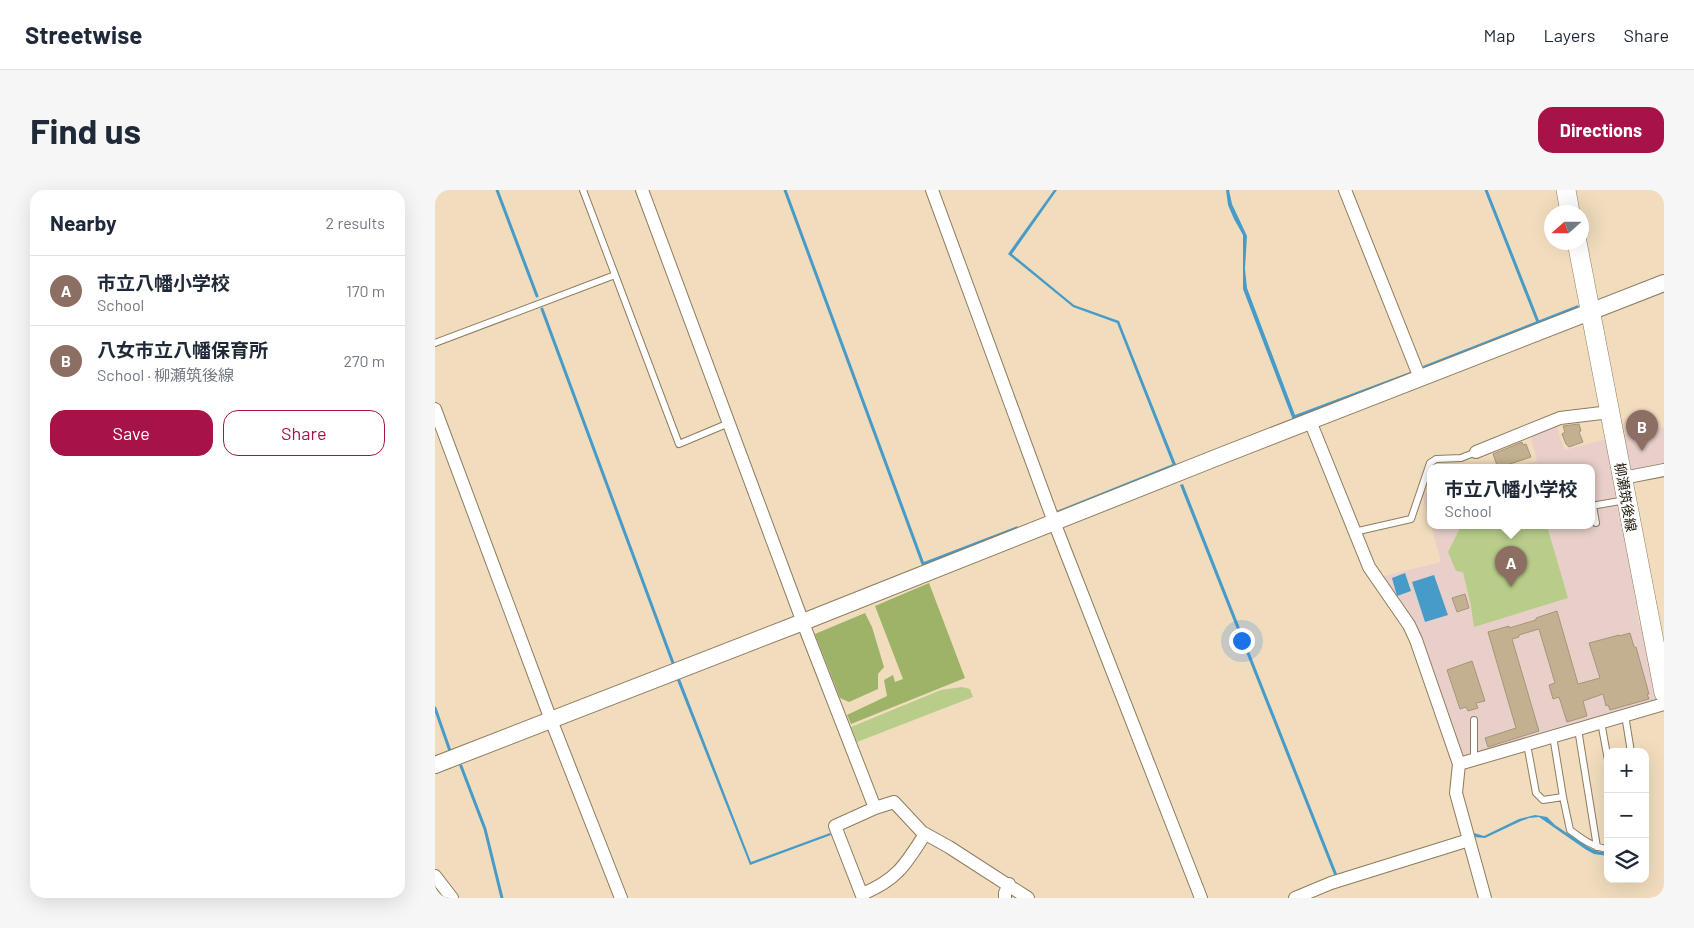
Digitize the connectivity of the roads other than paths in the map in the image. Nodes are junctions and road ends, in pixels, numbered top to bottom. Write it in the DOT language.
graph roads {
  1 [pos="583,190"];
  2 [pos="642,190"];
  3 [pos="932,190"];
  4 [pos="1345,190"];
  5 [pos="1566,190"];
  6 [pos="1569,205"];
  7 [pos="1579,250"];
  8 [pos="615,275"];
  9 [pos="1664,283"];
  10 [pos="1591,312"];
  11 [pos="435,343"];
  12 [pos="1420,378"];
  13 [pos="435,409"];
  14 [pos="1610,412"];
  15 [pos="1310,421"];
  16 [pos="729,423"];
  17 [pos="1475,452"];
  18 [pos="1430,464"];
  19 [pos="1664,470"];
  20 [pos="1427,472"];
  21 [pos="1623,478"];
  22 [pos="1627,500"];
  23 [pos="1595,505"];
  24 [pos="1595,519"];
  25 [pos="1054,522"];
  26 [pos="1596,523"];
  27 [pos="1354,532"];
  28 [pos="803,622"];
  29 [pos="1663,682"];
  30 [pos="1664,704"];
  31 [pos="1625,715"];
  32 [pos="551,720"];
  33 [pos="1475,720"];
  34 [pos="1601,722"];
  35 [pos="1578,729"];
  36 [pos="1553,736"];
  37 [pos="1527,744"];
  38 [pos="1606,748"];
  39 [pos="1630,748"];
  40 [pos="1474,760"];
  41 [pos="1459,764"];
  42 [pos="435,765"];
  43 [pos="1563,796"];
  44 [pos="875,808"];
  45 [pos="925,834"];
  46 [pos="1469,840"];
  47 [pos="1597,848"];
  48 [pos="1604,849"];
  49 [pos="435,876"];
  50 [pos="1009,884"];
  51 [pos="863,896"];
  52 [pos="452,898"];
  53 [pos="621,898"];
  54 [pos="1005,898"];
  55 [pos="1028,898"];
  56 [pos="1201,898"];
  57 [pos="1295,898"];
  58 [pos="1485,898"];
  1 -- 8 [label="lane"];
  2 -- 16 [label="street"];
  3 -- 25 [label="street"];
  4 -- 12 [label="street"];
  5 -- 6 [label="main road"];
  7 -- 10 [label="main road, 柳瀬筑後線"];
  8 -- 11 [label="lane"];
  8 -- 16 [label="lane"];
  9 -- 10 [label="street"];
  10 -- 12 [label="street"];
  10 -- 14 [label="main road, 柳瀬筑後線"];
  12 -- 15 [label="street"];
  13 -- 32 [label="street"];
  14 -- 17 [label="street"];
  14 -- 21 [label="main road, 柳瀬筑後線"];
  15 -- 25 [label="street"];
  15 -- 27 [label="street"];
  16 -- 28 [label="street"];
  17 -- 18 [label="lane"];
  19 -- 21 [label="street"];
  20 -- 27 [label="lane"];
  21 -- 22 [label="main road, 柳瀬筑後線"];
  22 -- 23 [label="lane"];
  22 -- 29 [label="main road, 柳瀬筑後線"];
  24 -- 26 [label="lane"];
  25 -- 28 [label="street"];
  25 -- 56 [label="street"];
  27 -- 41 [label="street"];
  28 -- 32 [label="street"];
  28 -- 44 [label="street"];
  30 -- 31 [label="street"];
  31 -- 34 [label="street"];
  31 -- 39 [label="lane"];
  32 -- 42 [label="street"];
  32 -- 53 [label="street"];
  33 -- 40 [label="lane"];
  34 -- 35 [label="street"];
  34 -- 38 [label="lane"];
  35 -- 36 [label="street"];
  35 -- 47 [label="lane"];
  36 -- 37 [label="street"];
  36 -- 43 [label="lane"];
  37 -- 40 [label="street"];
  37 -- 43 [label="lane"];
  40 -- 41 [label="street"];
  41 -- 46 [label="street"];
  43 -- 47 [label="lane"];
  44 -- 45 [label="street"];
  44 -- 51 [label="street"];
  45 -- 50 [label="street"];
  45 -- 51 [label="street"];
  46 -- 57 [label="street"];
  46 -- 58 [label="street"];
  47 -- 48 [label="lane"];
  49 -- 52 [label="street"];
  50 -- 54 [label="street"];
  50 -- 55 [label="street"];
}
